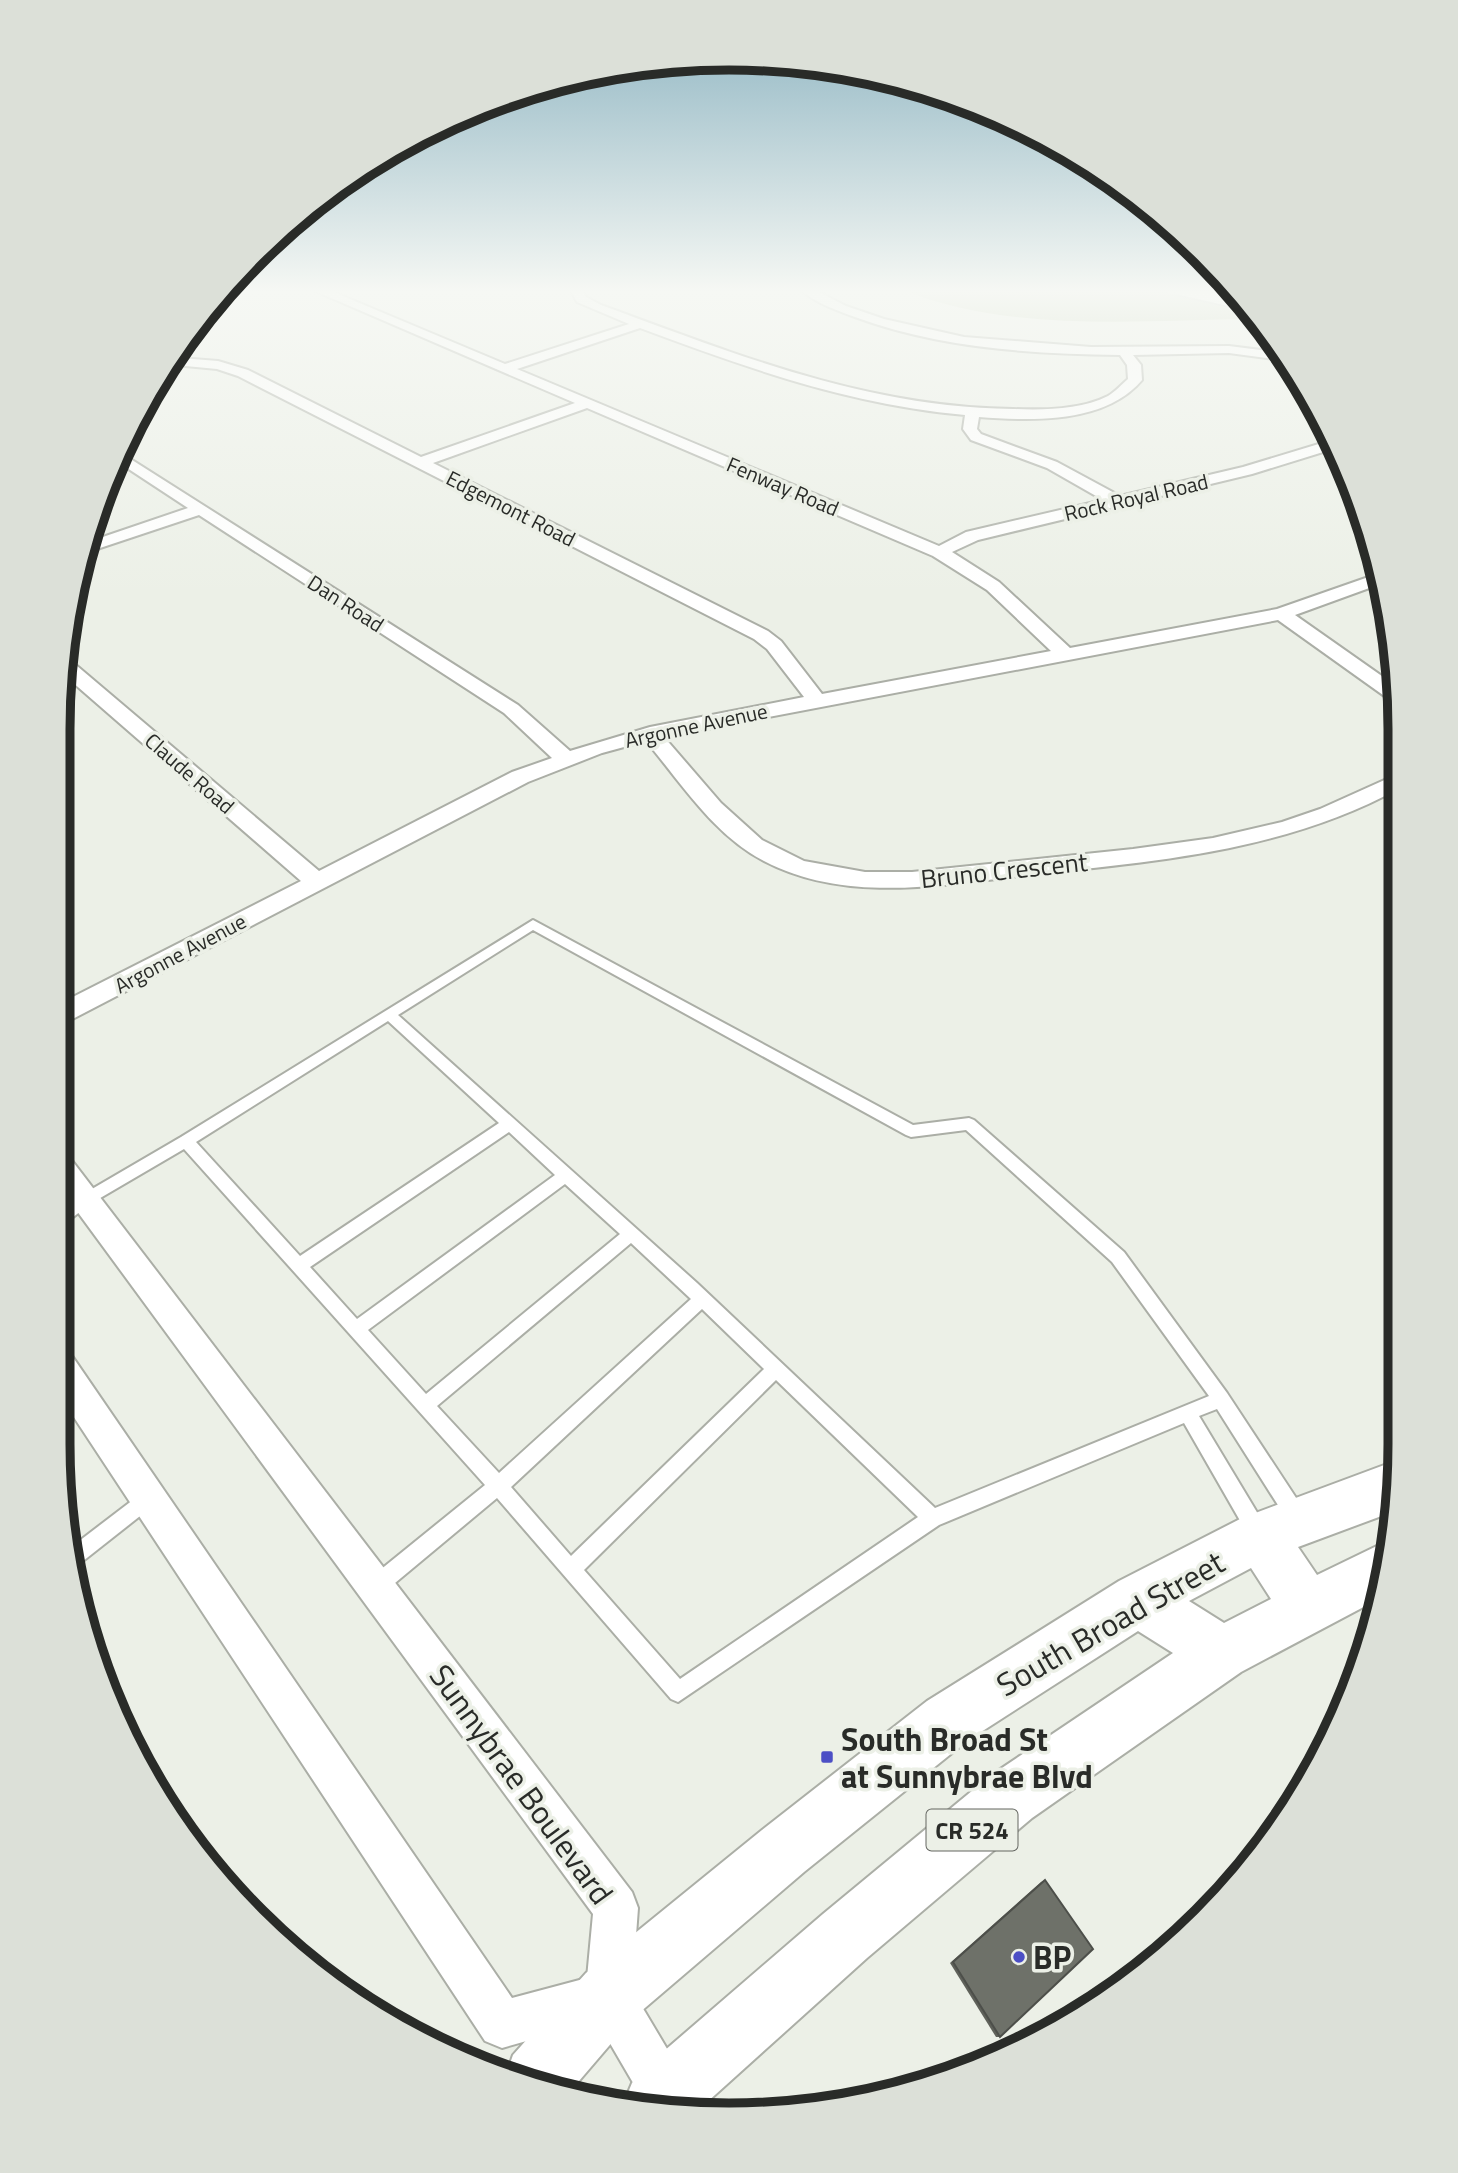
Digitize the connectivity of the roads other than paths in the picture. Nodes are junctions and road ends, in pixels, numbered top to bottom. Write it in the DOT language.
graph roads {
  1 [pos="282,392"];
  2 [pos="559,392"];
  3 [pos="846,392"];
  4 [pos="1122,392"];
  5 [pos="586,404"];
  6 [pos="972,412"];
  7 [pos="1324,447"];
  8 [pos="127,462"];
  9 [pos="421,462"];
  10 [pos="1118,502"];
  11 [pos="202,509"];
  12 [pos="96,546"];
  13 [pos="939,552"];
  14 [pos="1371,582"];
  15 [pos="1280,614"];
  16 [pos="1066,654"];
  17 [pos="73,672"];
  18 [pos="1387,689"];
  19 [pos="816,700"];
  20 [pos="650,733"];
  21 [pos="566,759"];
  22 [pos="1388,786"];
  23 [pos="317,882"];
  24 [pos="70,1010"];
  25 [pos="388,1014"];
  26 [pos="509,1124"];
  27 [pos="186,1141"];
  28 [pos="566,1175"];
  29 [pos="70,1210"];
  30 [pos="70,1213"];
  31 [pos="631,1234"];
  32 [pos="298,1266"];
  33 [pos="702,1299"];
  34 [pos="356,1329"];
  35 [pos="775,1369"];
  36 [pos="70,1382"];
  37 [pos="1221,1399"];
  38 [pos="425,1406"];
  39 [pos="1186,1412"];
  40 [pos="498,1486"];
  41 [pos="1387,1489"];
  42 [pos="149,1498"];
  43 [pos="932,1518"];
  44 [pos="1280,1529"];
  45 [pos="80,1553"];
  46 [pos="571,1569"];
  47 [pos="1375,1573"];
  48 [pos="375,1587"];
  49 [pos="1138,1600"];
  50 [pos="1308,1608"];
  51 [pos="1222,1653"];
  52 [pos="609,1996"];
  53 [pos="540,2075"];
  54 [pos="668,2100"];
  55 [pos="675,2101"];
  1 -- 9 [label="street, Edgemont Road"];
  2 -- 5 [label="street, Fenway Road"];
  3 -- 6 [label="street"];
  4 -- 6 [label="street"];
  5 -- 9 [label="street"];
  5 -- 13 [label="street, Fenway Road"];
  6 -- 10 [label="street"];
  7 -- 10 [label="street, Rock Royal Road"];
  8 -- 11 [label="street, Dan Road"];
  9 -- 19 [label="street, Edgemont Road"];
  10 -- 13 [label="street, Rock Royal Road"];
  11 -- 12 [label="street"];
  11 -- 21 [label="street, Dan Road"];
  13 -- 16 [label="street, Fenway Road"];
  14 -- 15 [label="street, Argonne Avenue"];
  15 -- 16 [label="street, Argonne Avenue"];
  15 -- 18 [label="street"];
  16 -- 19 [label="street, Argonne Avenue"];
  17 -- 23 [label="street, Claude Road"];
  19 -- 20 [label="street, Argonne Avenue"];
  20 -- 21 [label="street, Argonne Avenue"];
  20 -- 22 [label="street, Bruno Crescent"];
  21 -- 23 [label="street, Argonne Avenue"];
  23 -- 24 [label="street, Argonne Avenue"];
  25 -- 26 [label="lane"];
  25 -- 27 [label="lane"];
  25 -- 37 [label="lane"];
  26 -- 28 [label="lane"];
  26 -- 32 [label="lane"];
  27 -- 29 [label="lane"];
  27 -- 32 [label="lane"];
  28 -- 31 [label="lane"];
  28 -- 34 [label="lane"];
  30 -- 48 [label="street, Sunnybrae Boulevard"];
  31 -- 33 [label="lane"];
  31 -- 38 [label="lane"];
  32 -- 34 [label="lane"];
  33 -- 35 [label="lane"];
  33 -- 40 [label="lane"];
  34 -- 38 [label="lane"];
  35 -- 43 [label="lane"];
  35 -- 46 [label="lane"];
  36 -- 42 [label="street"];
  37 -- 39 [label="lane"];
  37 -- 44 [label="lane"];
  38 -- 40 [label="lane"];
  39 -- 43 [label="lane"];
  39 -- 44 [label="lane"];
  40 -- 46 [label="lane"];
  40 -- 48 [label="lane"];
  41 -- 44 [label="main road, South Broad Street"];
  42 -- 45 [label="lane"];
  42 -- 52 [label="street"];
  43 -- 46 [label="lane"];
  44 -- 49 [label="main road, South Broad Street"];
  44 -- 50 [label="main road"];
  47 -- 50 [label="main road, CR 524"];
  48 -- 52 [label="street, Sunnybrae Boulevard"];
  49 -- 51 [label="main road"];
  49 -- 52 [label="main road, South Broad Street"];
  50 -- 51 [label="main road, CR 524"];
  51 -- 55 [label="main road, CR 524"];
  52 -- 53 [label="main road, South Broad Street"];
  52 -- 54 [label="street"];
}
